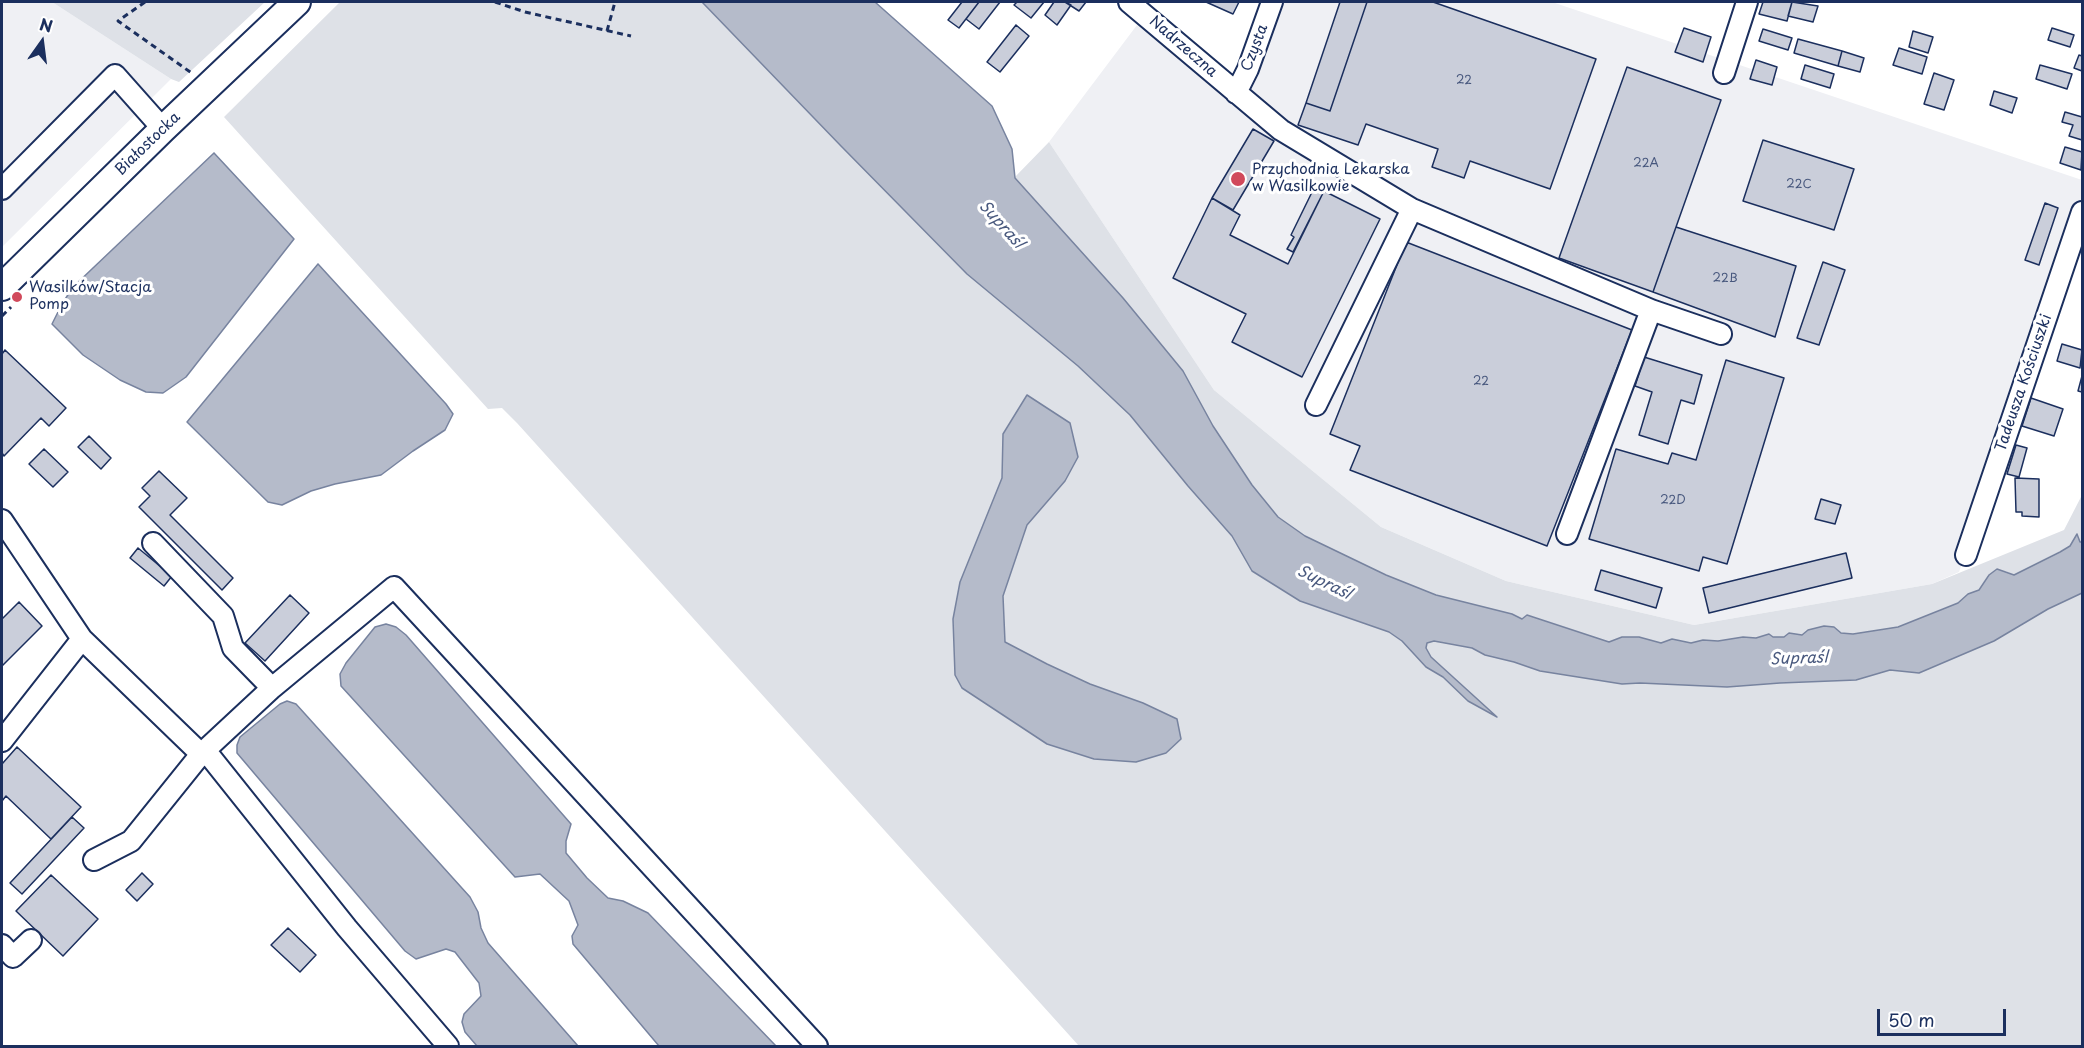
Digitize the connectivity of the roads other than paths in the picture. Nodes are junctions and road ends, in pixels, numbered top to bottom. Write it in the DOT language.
graph roads {
  1 [pos="297,2"];
  2 [pos="1129,2"];
  3 [pos="1272,2"];
  4 [pos="1747,2"];
  5 [pos="1724,74"];
  6 [pos="1236,93"];
  7 [pos="163,129"];
  8 [pos="2,189"];
  9 [pos="1412,209"];
  10 [pos="2082,212"];
  11 [pos="2,287"];
  12 [pos="1652,310"];
  13 [pos="1720,334"];
  14 [pos="1316,405"];
  15 [pos="2,520"];
  16 [pos="1567,534"];
  17 [pos="153,543"];
  18 [pos="1966,555"];
  19 [pos="82,639"];
  20 [pos="272,688"];
  21 [pos="2,741"];
  22 [pos="203,752"];
  23 [pos="94,860"];
  24 [pos="31,940"];
  25 [pos="2,945"];
  26 [pos="448,1047"];
  27 [pos="817,1047"];
  1 -- 7 [label="main road, Białostocka"];
  2 -- 6 [label="street, Nadrzeczna"];
  3 -- 6 [label="street, Czysta"];
  4 -- 5 [label="street"];
  6 -- 9 [label="street, Nadrzeczna"];
  7 -- 8 [label="street"];
  7 -- 11 [label="main road, Białostocka"];
  9 -- 12 [label="street, Nadrzeczna"];
  9 -- 14 [label="street"];
  10 -- 18 [label="street, Tadeusza Kościuszki"];
  12 -- 13 [label="street, Nadrzeczna"];
  12 -- 16 [label="street"];
  15 -- 19 [label="street"];
  17 -- 20 [label="street"];
  19 -- 21 [label="street"];
  19 -- 22 [label="street"];
  20 -- 22 [label="street"];
  20 -- 27 [label="street"];
  22 -- 23 [label="street"];
  22 -- 26 [label="street"];
  24 -- 25 [label="street"];
}
